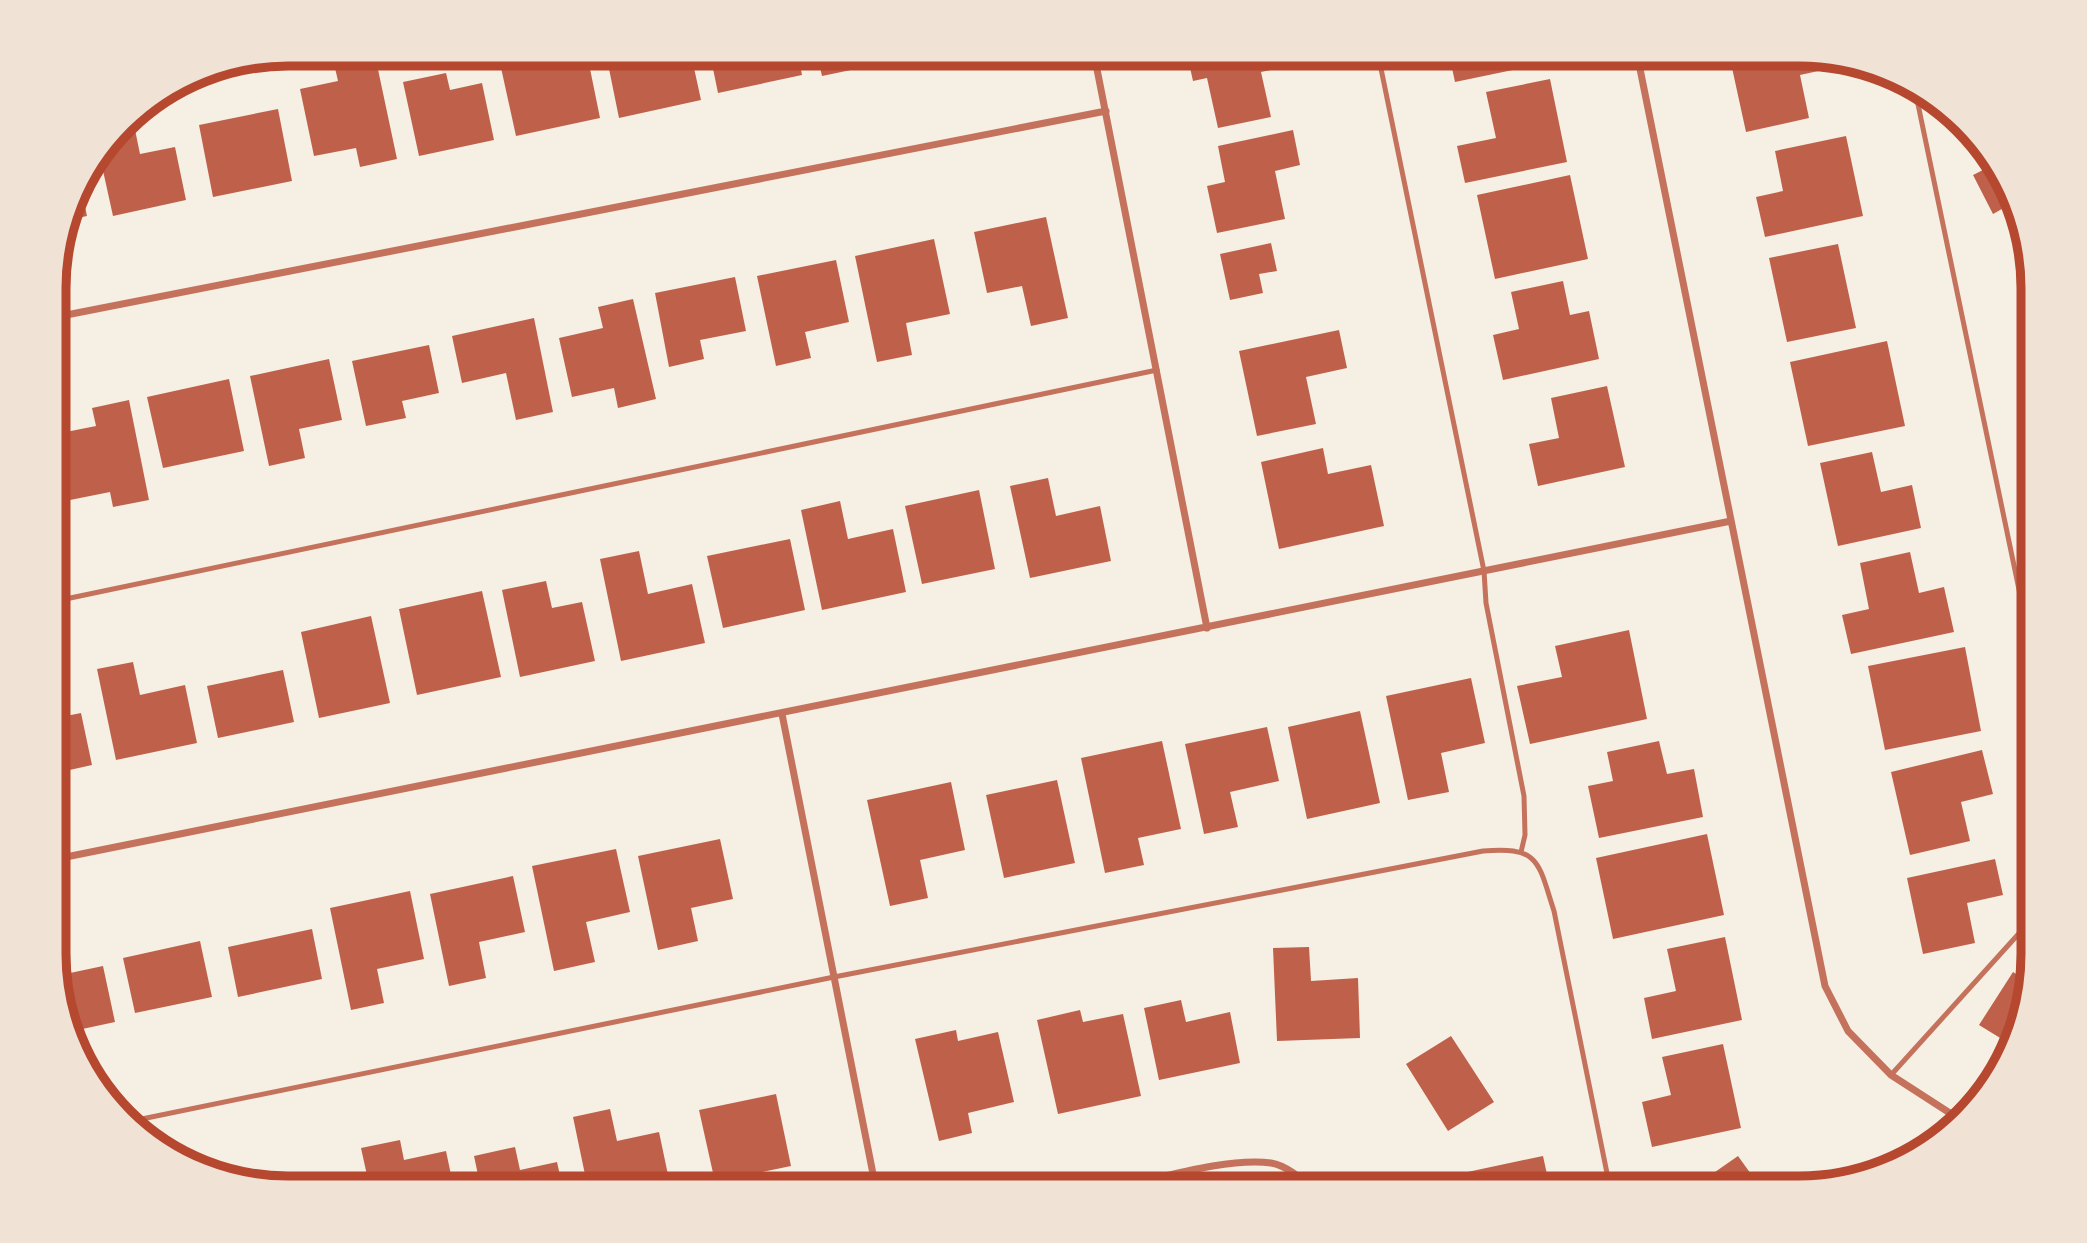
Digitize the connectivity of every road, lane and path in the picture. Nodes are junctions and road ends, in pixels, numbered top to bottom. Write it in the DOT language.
graph roads {
  1 [pos="1097,67"];
  2 [pos="1381,67"];
  3 [pos="1640,67"];
  4 [pos="1917,101"];
  5 [pos="1106,111"];
  6 [pos="67,315"];
  7 [pos="1157,370"];
  8 [pos="1731,521"];
  9 [pos="1484,571"];
  10 [pos="2020,594"];
  11 [pos="67,599"];
  12 [pos="1207,628"];
  13 [pos="782,714"];
  14 [pos="1521,852"];
  15 [pos="67,857"];
  16 [pos="2020,932"];
  17 [pos="834,978"];
  18 [pos="1891,1075"];
  19 [pos="1952,1114"];
  20 [pos="141,1119"];
  21 [pos="873,1176"];
  22 [pos="1172,1176"];
  23 [pos="1297,1176"];
  24 [pos="1608,1176"];
  1 -- 5 [label="street"];
  2 -- 9 [label="lane"];
  3 -- 8 [label="street"];
  4 -- 10 [label="lane"];
  5 -- 6 [label="street"];
  5 -- 7 [label="street"];
  7 -- 11 [label="lane"];
  7 -- 12 [label="street"];
  8 -- 9 [label="street"];
  8 -- 18 [label="street"];
  9 -- 12 [label="street"];
  9 -- 14 [label="lane"];
  12 -- 13 [label="street"];
  13 -- 15 [label="street"];
  13 -- 17 [label="street"];
  14 -- 17 [label="lane"];
  14 -- 24 [label="lane"];
  16 -- 18 [label="lane"];
  17 -- 20 [label="lane"];
  17 -- 21 [label="street"];
  18 -- 19 [label="street"];
  22 -- 23 [label="street"];
}
